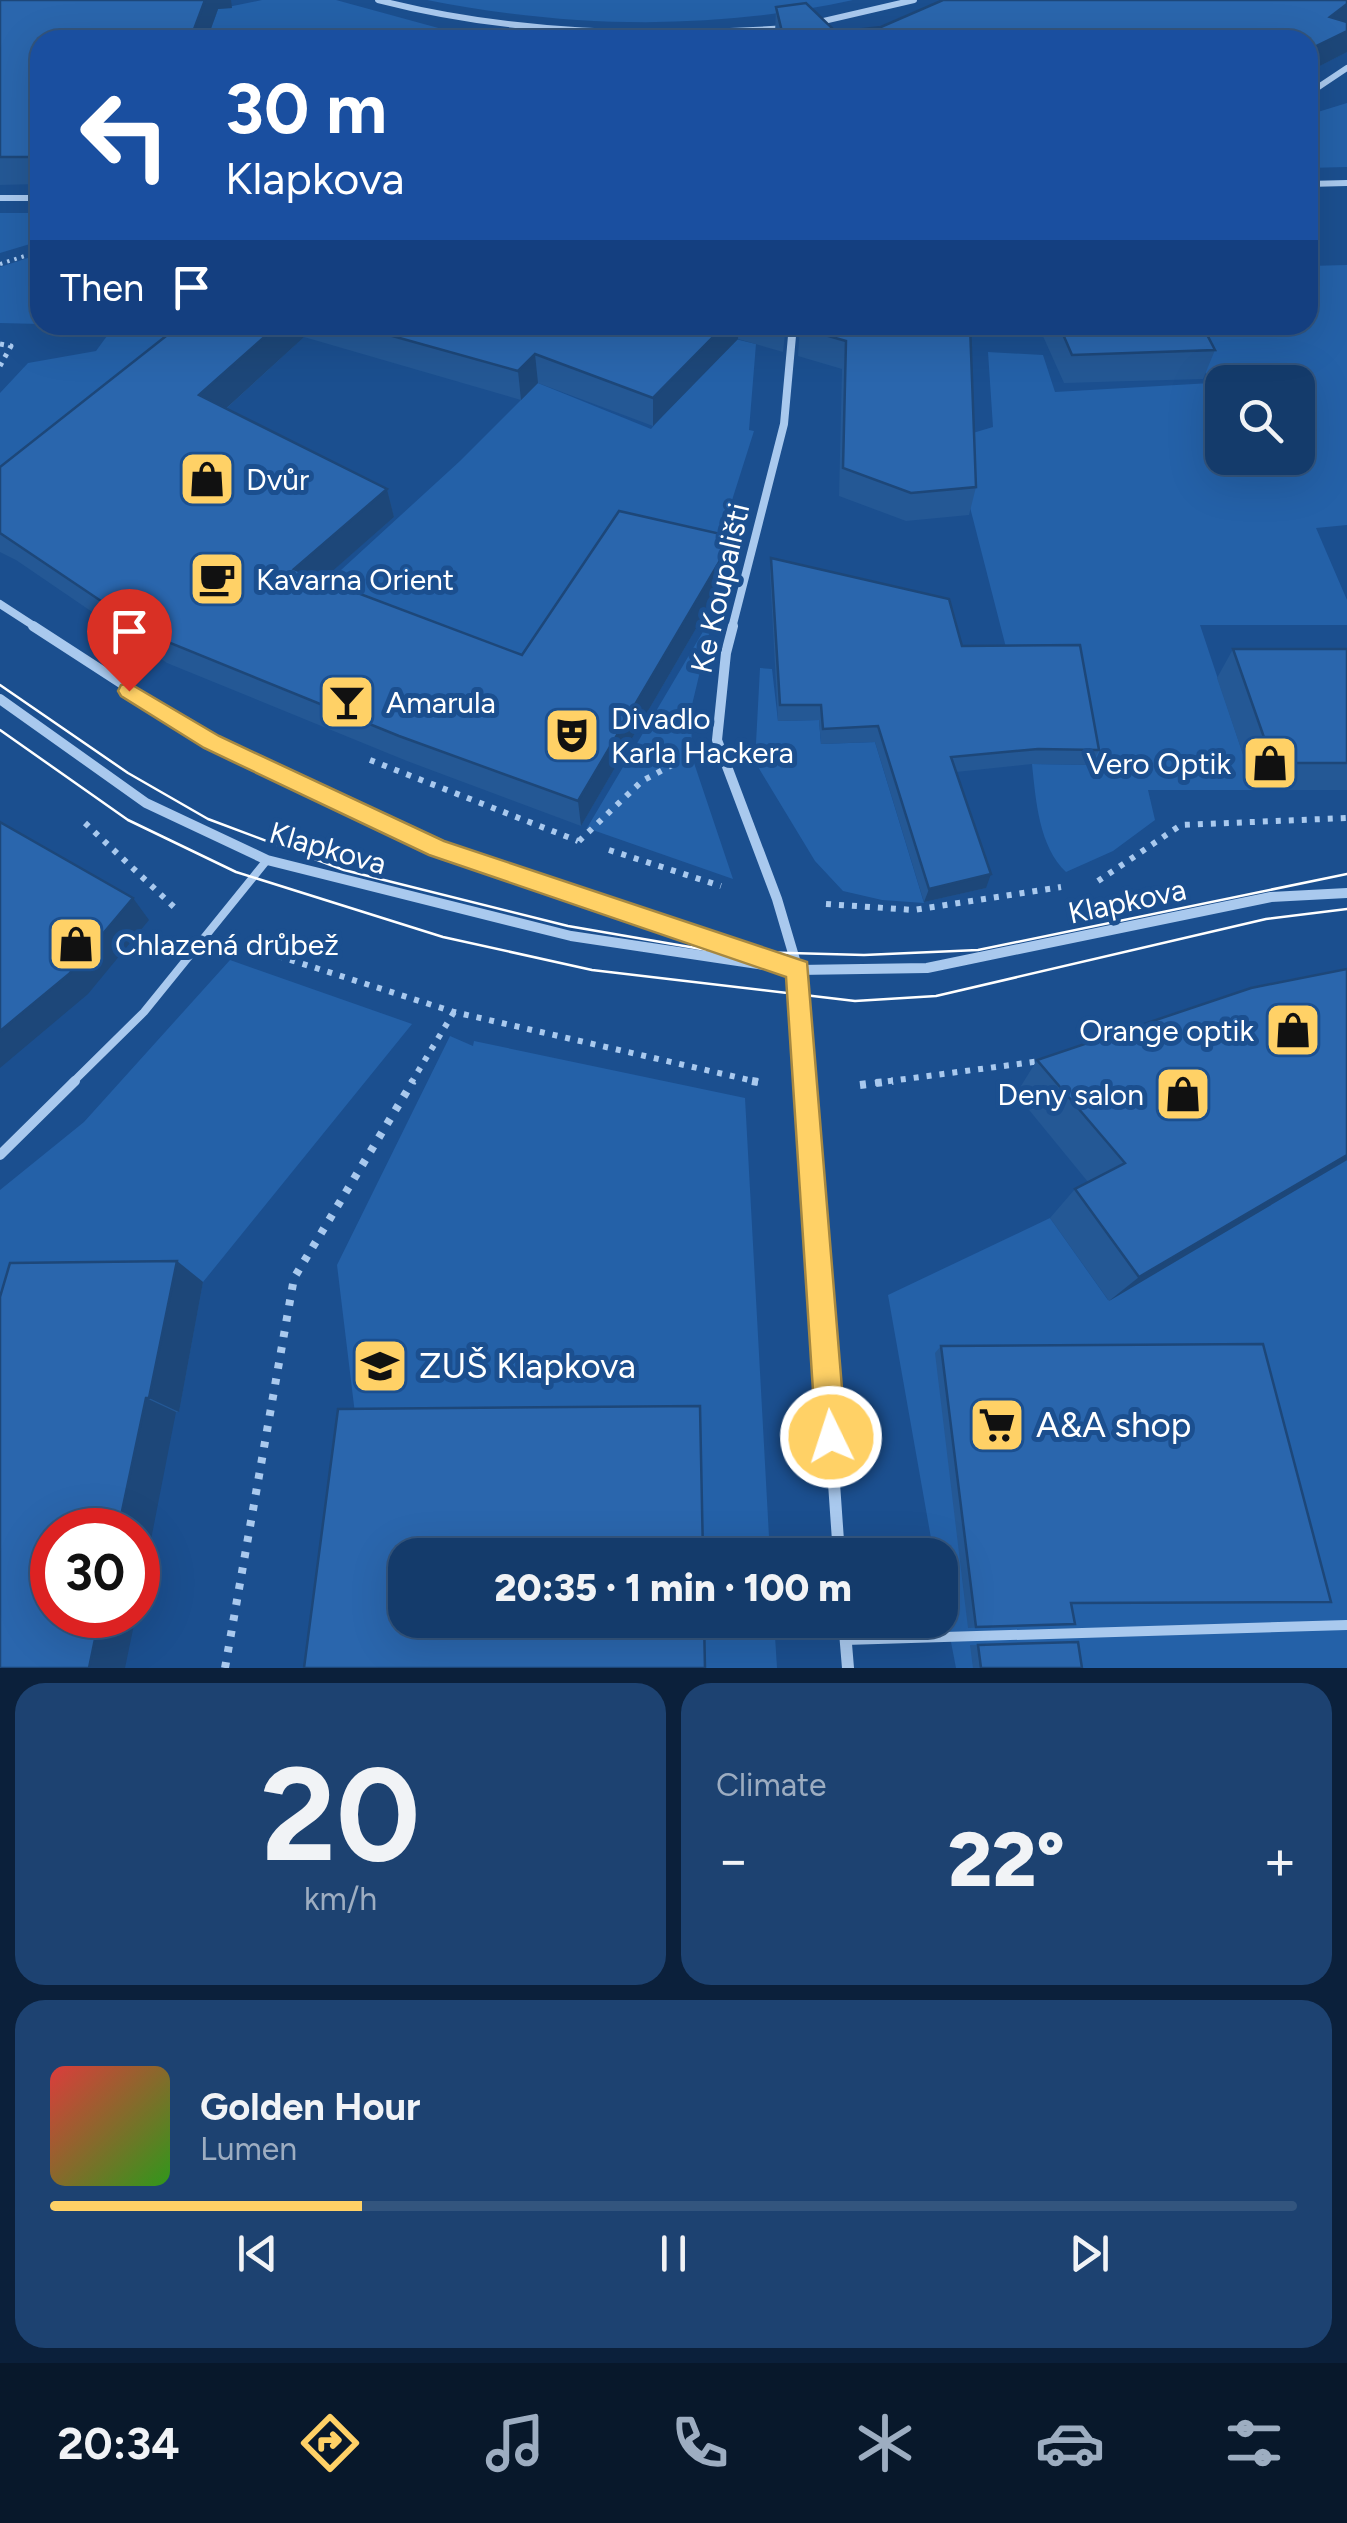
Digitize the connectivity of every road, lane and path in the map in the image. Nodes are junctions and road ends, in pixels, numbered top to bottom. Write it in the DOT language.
graph roads {
  1 [pos="378,0"];
  2 [pos="406,0"];
  3 [pos="914,0"];
  4 [pos="397,6"];
  5 [pos="550,30"];
  6 [pos="750,30"];
  7 [pos="1347,68"];
  8 [pos="1318,87"];
  9 [pos="1318,184"];
  10 [pos="1347,184"];
  11 [pos="0,198"];
  12 [pos="30,198"];
  13 [pos="30,254"];
  14 [pos="0,264"];
  15 [pos="791,335"];
  16 [pos="0,344"];
  17 [pos="0,366"];
  18 [pos="0,604"];
  19 [pos="0,700"];
  20 [pos="716,740"];
  21 [pos="357,754"];
  22 [pos="76,815"];
  23 [pos="1347,818"];
  24 [pos="579,841"];
  25 [pos="267,860"];
  26 [pos="1082,884"];
  27 [pos="1064,886"];
  28 [pos="1347,893"];
  29 [pos="777,899"];
  30 [pos="180,912"];
  31 [pos="241,944"];
  32 [pos="798,970"];
  33 [pos="454,1012"];
  34 [pos="1061,1055"];
  35 [pos="767,1084"];
  36 [pos="860,1085"];
  37 [pos="0,1155"];
  38 [pos="839,1538"];
  39 [pos="1347,1625"];
  40 [pos="846,1640"];
  41 [pos="225,1668"];
  42 [pos="848,1668"];
  1 -- 4 [label="street"];
  2 -- 4 [label="lane"];
  3 -- 6 [label="street"];
  4 -- 5 [label="street"];
  7 -- 8 [label="street"];
  9 -- 10 [label="street"];
  11 -- 12 [label="street"];
  13 -- 14 [label="path"];
  15 -- 20 [label="street, Ke Koupališti"];
  16 -- 17 [label="path"];
  18 -- 32 [label="street, Klapkova"];
  19 -- 25 [label="street, Klapkova"];
  20 -- 24 [label="path"];
  20 -- 29 [label="street, Ke Koupališti"];
  21 -- 24 [label="path"];
  22 -- 30 [label="path"];
  23 -- 26 [label="path"];
  24 -- 29 [label="path"];
  25 -- 32 [label="street, Klapkova"];
  25 -- 37 [label="lane"];
  27 -- 29 [label="path"];
  28 -- 32 [label="street, Klapkova"];
  29 -- 32 [label="street, Ke Koupališti"];
  31 -- 33 [label="path"];
  32 -- 38 [label="street, Ke Koupališti"];
  33 -- 35 [label="path"];
  33 -- 41 [label="path"];
  34 -- 36 [label="path"];
  39 -- 40 [label="lane"];
  40 -- 42 [label="street"];
}
